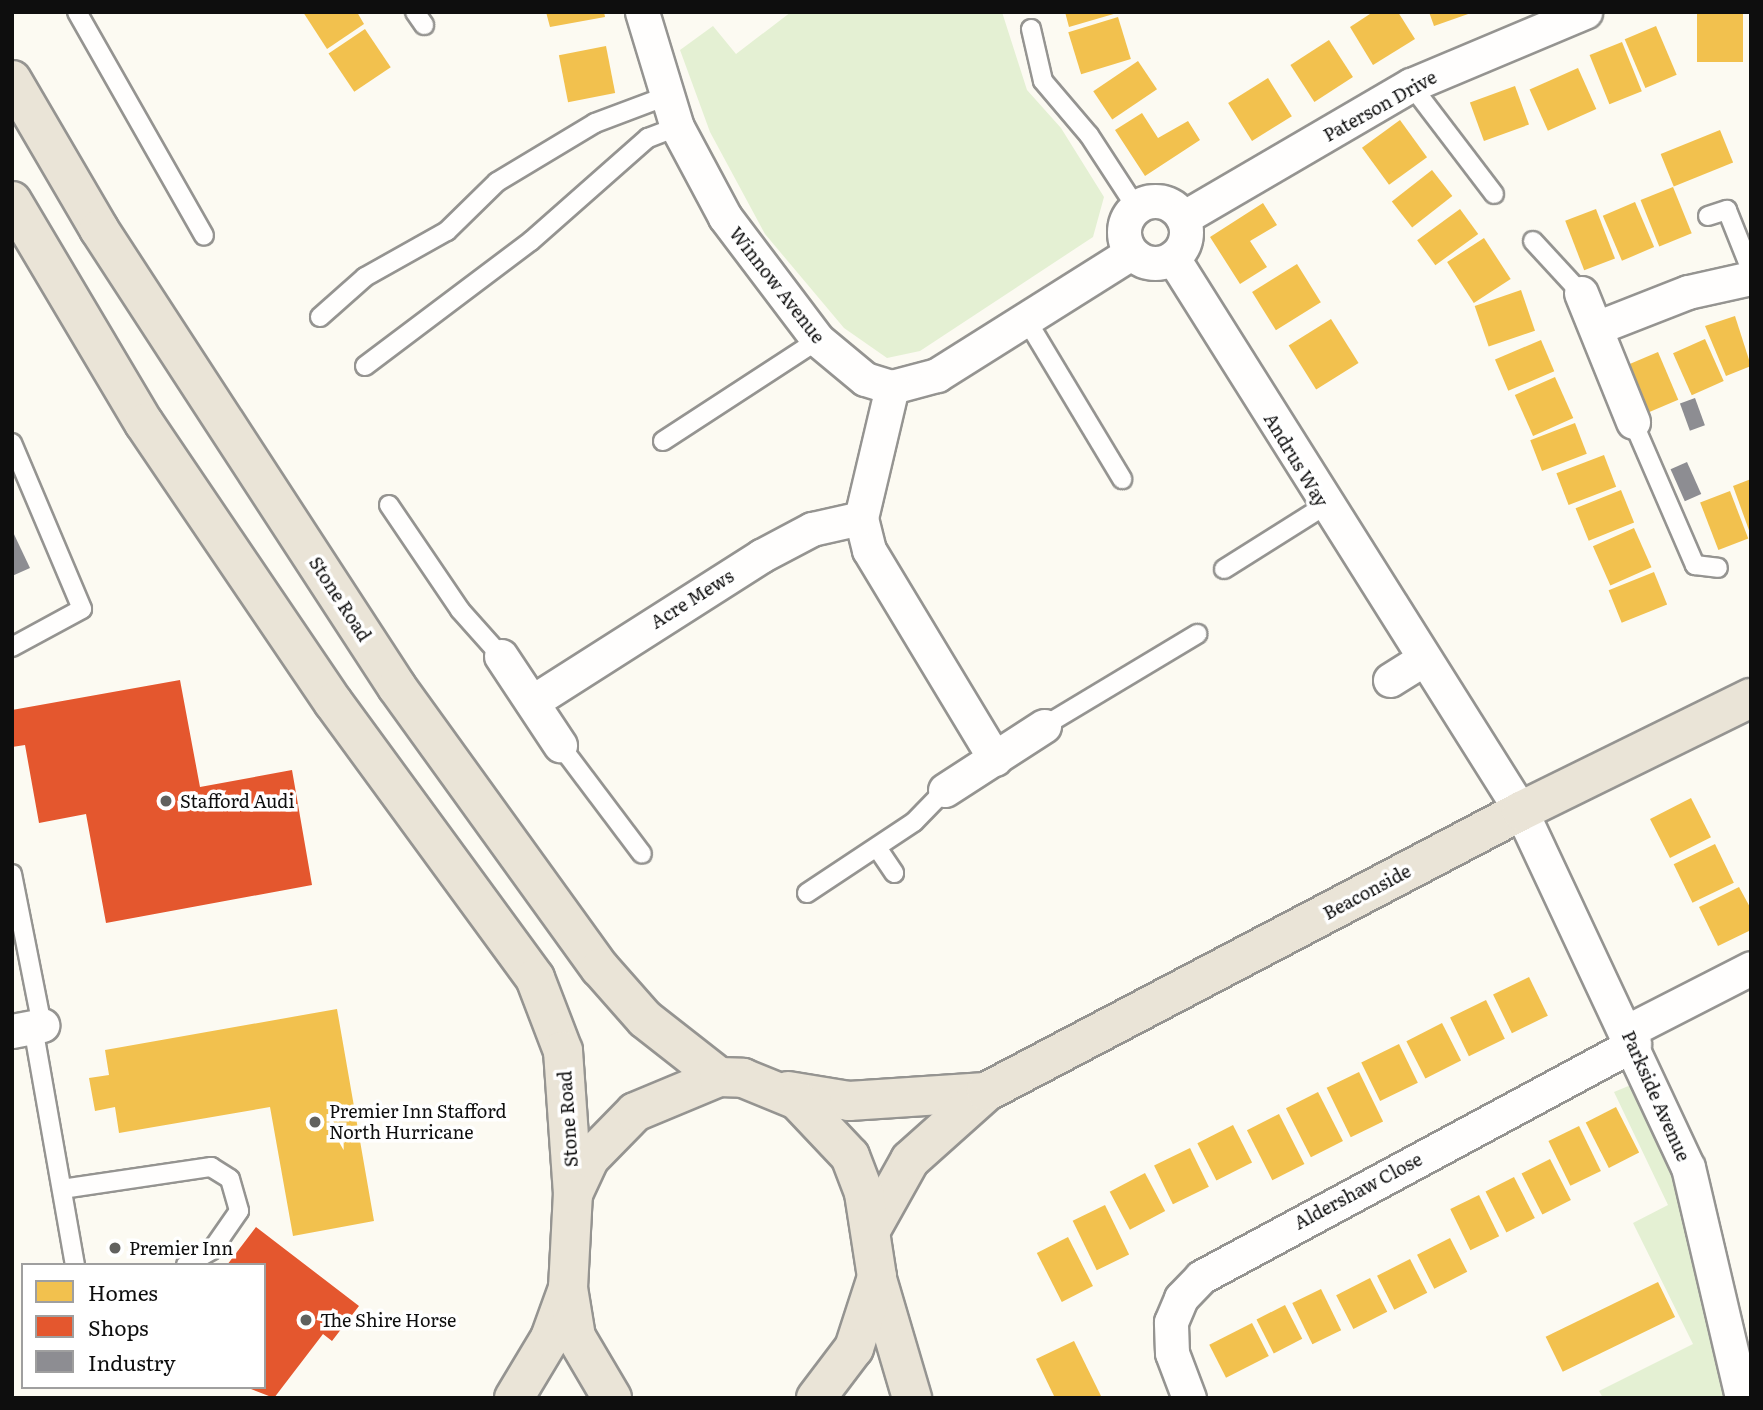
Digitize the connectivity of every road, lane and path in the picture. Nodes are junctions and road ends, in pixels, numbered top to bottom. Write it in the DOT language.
graph roads {
  1 [pos="78,12"];
  2 [pos="642,12"];
  3 [pos="1585,12"];
  4 [pos="1031,29"];
  5 [pos="12,80"];
  6 [pos="1411,85"];
  7 [pos="667,96"];
  8 [pos="677,127"];
  9 [pos="1494,194"];
  10 [pos="12,201"];
  11 [pos="1136,207"];
  12 [pos="1708,216"];
  13 [pos="1183,218"];
  14 [pos="204,236"];
  15 [pos="1533,241"];
  16 [pos="1131,253"];
  17 [pos="1173,258"];
  18 [pos="1751,270"];
  19 [pos="1751,278"];
  20 [pos="1581,293"];
  21 [pos="320,317"];
  22 [pos="1026,319"];
  23 [pos="1596,327"];
  24 [pos="818,340"];
  25 [pos="365,366"];
  26 [pos="892,387"];
  27 [pos="1633,422"];
  28 [pos="663,441"];
  29 [pos="12,443"];
  30 [pos="1122,479"];
  31 [pos="389,505"];
  32 [pos="1324,506"];
  33 [pos="862,518"];
  34 [pos="1718,568"];
  35 [pos="1224,569"];
  36 [pos="1197,634"];
  37 [pos="12,647"];
  38 [pos="501,656"];
  39 [pos="1421,661"];
  40 [pos="1390,680"];
  41 [pos="1751,698"];
  42 [pos="532,702"];
  43 [pos="1044,726"];
  44 [pos="560,745"];
  45 [pos="995,758"];
  46 [pos="945,790"];
  47 [pos="1521,811"];
  48 [pos="878,849"];
  49 [pos="642,854"];
  50 [pos="894,873"];
  51 [pos="12,874"];
  52 [pos="807,893"];
  53 [pos="1751,968"];
  54 [pos="29,1028"];
  55 [pos="1631,1037"];
  56 [pos="719,1077"];
  57 [pos="776,1088"];
  58 [pos="986,1092"];
  59 [pos="62,1189"];
  60 [pos="573,1194"];
  61 [pos="872,1228"];
  62 [pos="75,1263"];
  63 [pos="189,1263"];
  64 [pos="877,1277"];
  65 [pos="568,1288"];
  66 [pos="1740,1322"];
  67 [pos="514,1398"];
  68 [pos="612,1398"];
  69 [pos="816,1398"];
  70 [pos="912,1398"];
  71 [pos="1189,1398"];
  72 [pos="1742,1398"];
  1 -- 14 [label="lane"];
  2 -- 7 [label="street, Winnow Avenue"];
  3 -- 6 [label="street, Paterson Drive"];
  4 -- 11 [label="lane"];
  5 -- 56 [label="highway, Stone Road"];
  6 -- 9 [label="lane"];
  6 -- 13 [label="street, Paterson Drive"];
  7 -- 8 [label="street, Winnow Avenue"];
  7 -- 21 [label="lane"];
  8 -- 24 [label="street, Winnow Avenue"];
  8 -- 25 [label="lane"];
  10 -- 60 [label="highway, Stone Road"];
  11 -- 13 [label="street"];
  11 -- 16 [label="street"];
  12 -- 18 [label="lane"];
  13 -- 17 [label="street"];
  15 -- 20 [label="lane"];
  16 -- 17 [label="street"];
  16 -- 22 [label="street"];
  17 -- 32 [label="street, Andrus Way"];
  19 -- 23 [label="street"];
  20 -- 23 [label="street"];
  22 -- 26 [label="street"];
  22 -- 30 [label="lane"];
  23 -- 27 [label="street"];
  24 -- 26 [label="street, Winnow Avenue"];
  24 -- 28 [label="lane"];
  26 -- 33 [label="street"];
  27 -- 34 [label="lane"];
  29 -- 37 [label="lane"];
  31 -- 38 [label="lane"];
  32 -- 35 [label="lane"];
  32 -- 39 [label="street, Andrus Way"];
  33 -- 42 [label="street, Acre Mews"];
  33 -- 45 [label="street"];
  36 -- 43 [label="lane"];
  38 -- 42 [label="street"];
  39 -- 40 [label="street"];
  39 -- 47 [label="street, Andrus Way"];
  41 -- 47 [label="highway, Beaconside"];
  42 -- 44 [label="street"];
  43 -- 45 [label="street"];
  44 -- 49 [label="lane"];
  45 -- 46 [label="street"];
  46 -- 48 [label="lane"];
  47 -- 55 [label="street, Parkside Avenue"];
  47 -- 58 [label="highway, Beaconside"];
  48 -- 50 [label="lane"];
  48 -- 52 [label="lane"];
  51 -- 54 [label="lane"];
  53 -- 55 [label="street, Aldershaw Close"];
  54 -- 59 [label="lane"];
  55 -- 66 [label="street, Parkside Avenue"];
  55 -- 71 [label="street, Aldershaw Close"];
  56 -- 57 [label="highway, Beaconside"];
  56 -- 60 [label="highway"];
  57 -- 58 [label="highway, Beaconside"];
  57 -- 61 [label="highway"];
  58 -- 61 [label="highway, Beaconside"];
  59 -- 62 [label="lane"];
  59 -- 63 [label="lane"];
  60 -- 65 [label="highway, Stone Road"];
  61 -- 64 [label="highway"];
  64 -- 69 [label="highway"];
  64 -- 70 [label="highway"];
  65 -- 67 [label="highway"];
  65 -- 68 [label="highway"];
  66 -- 72 [label="street, Parkside Avenue"];
}
